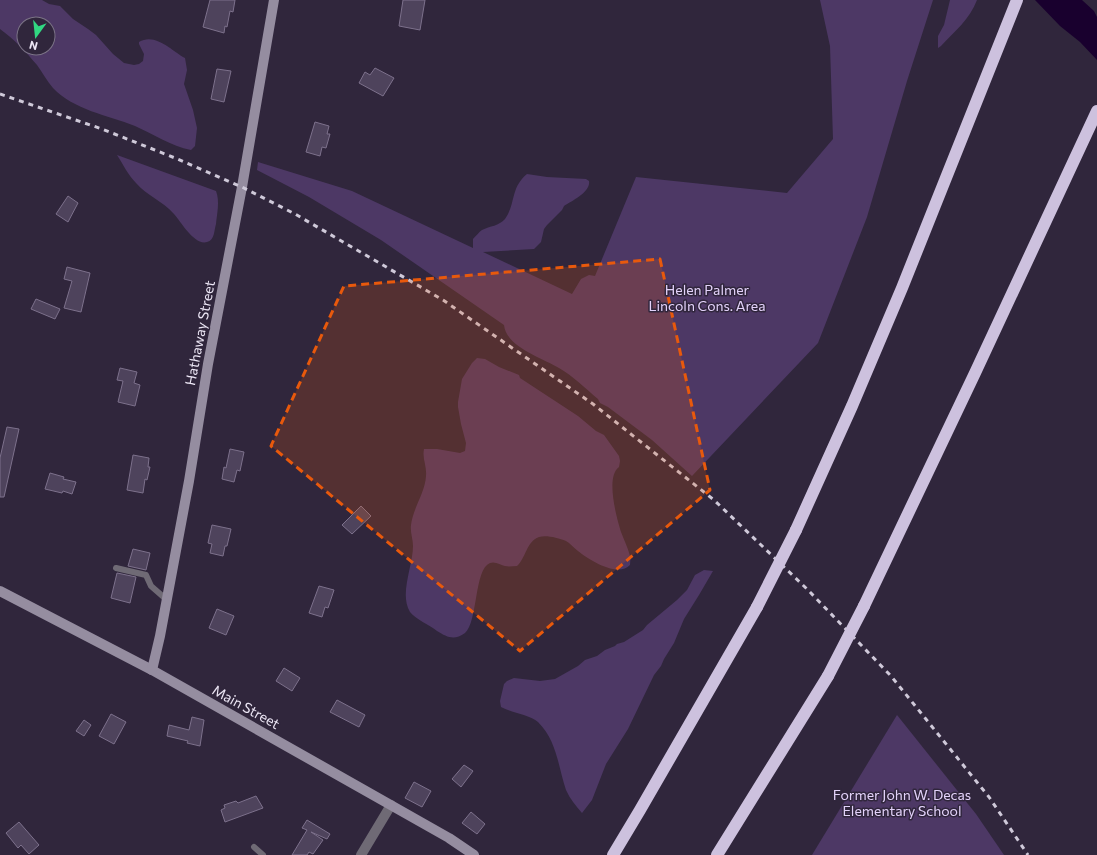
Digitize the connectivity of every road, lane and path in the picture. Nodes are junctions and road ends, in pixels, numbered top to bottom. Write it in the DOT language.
graph roads {
  1 [pos="274,0"];
  2 [pos="1017,0"];
  3 [pos="1097,111"];
  4 [pos="116,568"];
  5 [pos="0,591"];
  6 [pos="167,600"];
  7 [pos="152,670"];
  8 [pos="391,805"];
  9 [pos="254,847"];
  10 [pos="263,855"];
  11 [pos="361,855"];
  12 [pos="474,855"];
  13 [pos="612,855"];
  14 [pos="717,855"];
  1 -- 6 [label="street, Hathaway Street"];
  2 -- 13 [label="highway, bridge"];
  3 -- 14 [label="highway, bridge"];
  4 -- 6 [label="lane"];
  5 -- 7 [label="street, Main Street"];
  6 -- 7 [label="street, Hathaway Street"];
  7 -- 8 [label="street, Main Street"];
  8 -- 11 [label="street"];
  8 -- 12 [label="street, Main Street"];
  9 -- 10 [label="lane"];
}
